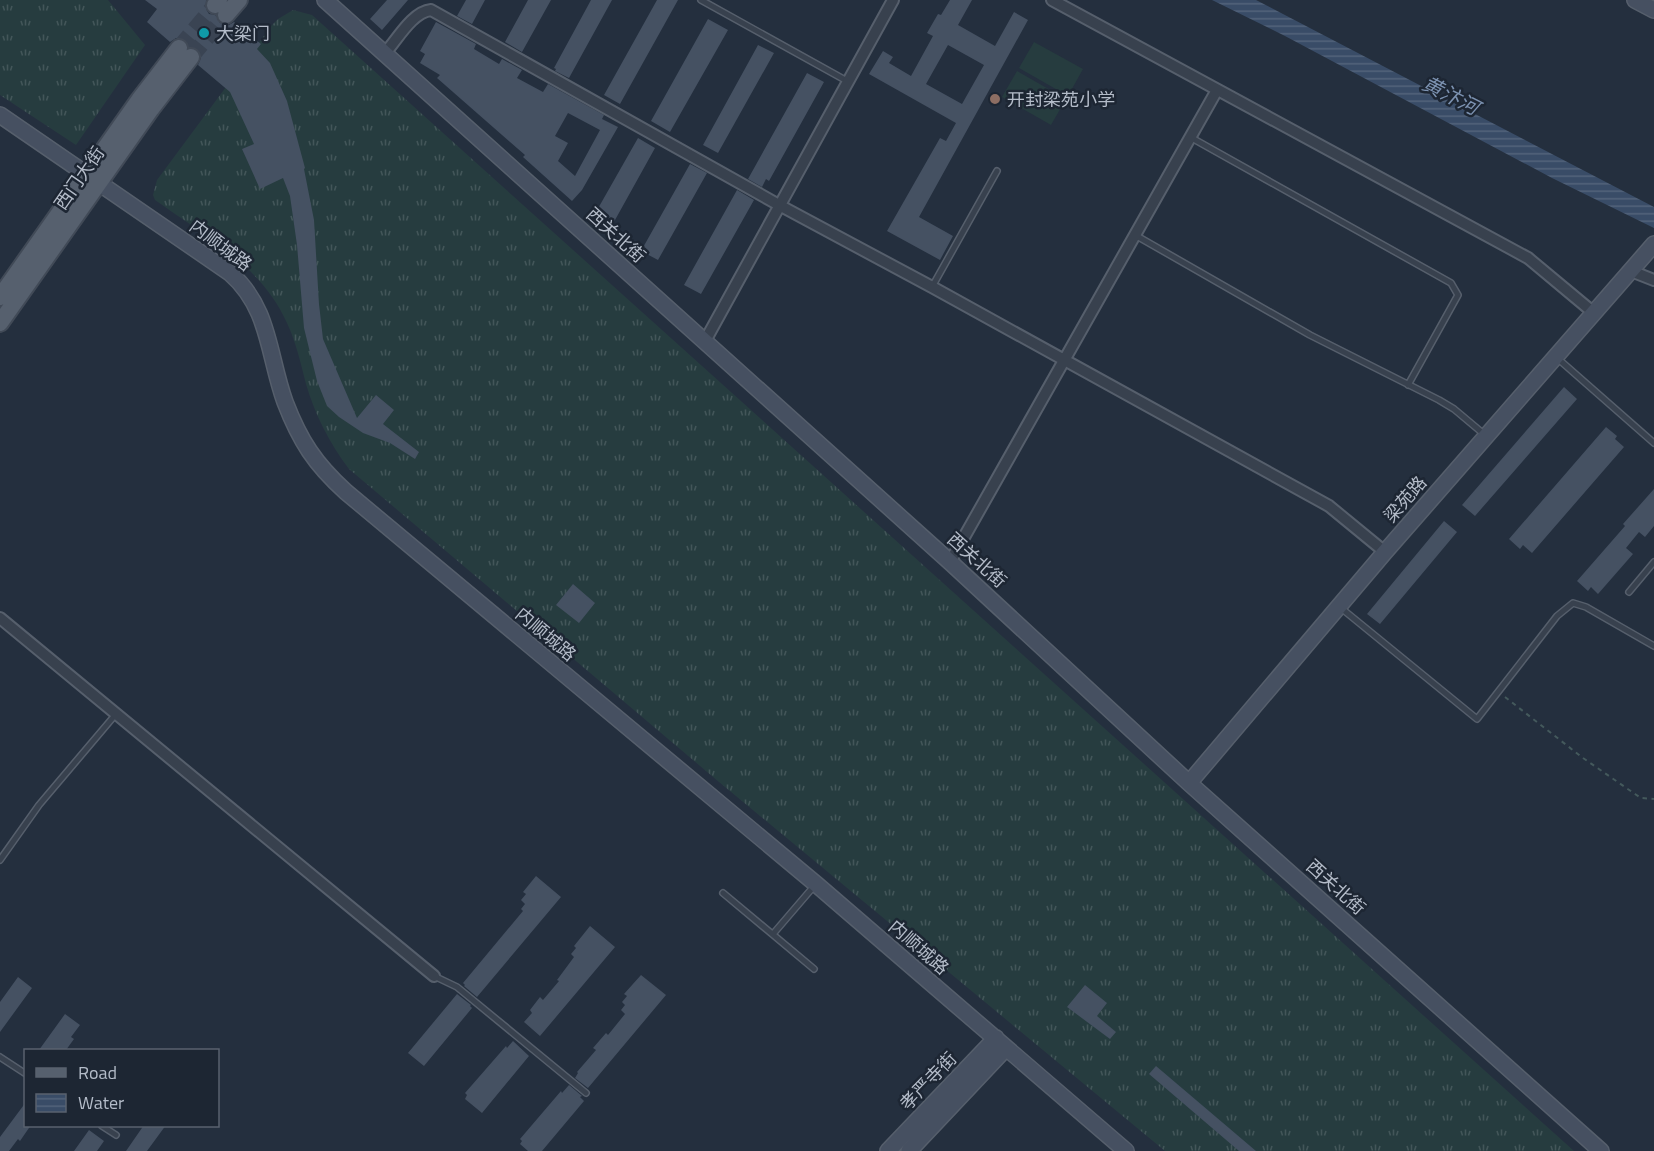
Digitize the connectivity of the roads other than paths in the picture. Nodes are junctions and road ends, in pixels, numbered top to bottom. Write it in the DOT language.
graph roads {
  1 [pos="239,0"];
  2 [pos="325,0"];
  3 [pos="702,0"];
  4 [pos="892,0"];
  5 [pos="1052,0"];
  6 [pos="1635,0"];
  7 [pos="220,7"];
  8 [pos="1654,10"];
  9 [pos="185,52"];
  10 [pos="386,54"];
  11 [pos="847,81"];
  12 [pos="1217,90"];
  13 [pos="0,115"];
  14 [pos="1190,137"];
  15 [pos="997,171"];
  16 [pos="93,178"];
  17 [pos="779,205"];
  18 [pos="1135,235"];
  19 [pos="1654,244"];
  20 [pos="1635,266"];
  21 [pos="1654,280"];
  22 [pos="932,287"];
  23 [pos="0,297"];
  24 [pos="1594,313"];
  25 [pos="0,323"];
  26 [pos="705,341"];
  27 [pos="1556,356"];
  28 [pos="1065,360"];
  29 [pos="1408,385"];
  30 [pos="1486,436"];
  31 [pos="1654,443"];
  32 [pos="1385,552"];
  33 [pos="950,562"];
  34 [pos="1654,562"];
  35 [pos="1629,592"];
  36 [pos="1339,606"];
  37 [pos="0,618"];
  38 [pos="1654,646"];
  39 [pos="116,714"];
  40 [pos="1190,783"];
  41 [pos="0,860"];
  42 [pos="816,884"];
  43 [pos="723,893"];
  44 [pos="773,934"];
  45 [pos="814,969"];
  46 [pos="434,976"];
  47 [pos="1001,1043"];
  48 [pos="0,1057"];
  49 [pos="24,1073"];
  50 [pos="586,1093"];
  51 [pos="105,1127"];
  52 [pos="116,1135"];
  53 [pos="888,1151"];
  54 [pos="909,1151"];
  55 [pos="1126,1151"];
  56 [pos="1601,1151"];
  1 -- 7 [label="main road"];
  2 -- 10 [label="street, 西关北街"];
  3 -- 11 [label="lane"];
  4 -- 11 [label="street"];
  5 -- 12 [label="street"];
  6 -- 8 [label="street"];
  9 -- 16 [label="main road, 西门大街"];
  10 -- 17 [label="street"];
  10 -- 26 [label="street, 西关北街"];
  11 -- 17 [label="street"];
  12 -- 14 [label="street"];
  12 -- 24 [label="street"];
  13 -- 16 [label="street, 内顺城路"];
  14 -- 18 [label="street"];
  14 -- 29 [label="lane"];
  15 -- 22 [label="lane"];
  16 -- 23 [label="main road, 西门大街"];
  16 -- 25 [label="main road, 西门大街"];
  16 -- 42 [label="street, 内顺城路"];
  17 -- 22 [label="street"];
  17 -- 26 [label="street"];
  18 -- 28 [label="street"];
  18 -- 29 [label="lane"];
  19 -- 20 [label="street, 梁苑路"];
  20 -- 21 [label="street"];
  20 -- 24 [label="street, 梁苑路"];
  22 -- 28 [label="street"];
  24 -- 27 [label="street, 梁苑路"];
  26 -- 33 [label="street, 西关北街"];
  27 -- 30 [label="street, 梁苑路"];
  27 -- 31 [label="lane"];
  28 -- 32 [label="street"];
  28 -- 33 [label="street"];
  29 -- 30 [label="lane"];
  30 -- 32 [label="street, 梁苑路"];
  32 -- 36 [label="street, 梁苑路"];
  33 -- 40 [label="street, 西关北街"];
  34 -- 35 [label="lane"];
  36 -- 38 [label="lane"];
  36 -- 40 [label="street, 梁苑路"];
  37 -- 39 [label="street"];
  39 -- 41 [label="lane"];
  39 -- 46 [label="street"];
  40 -- 56 [label="street, 西关北街"];
  42 -- 44 [label="lane"];
  42 -- 47 [label="street, 内顺城路"];
  43 -- 44 [label="lane"];
  44 -- 45 [label="lane"];
  46 -- 50 [label="lane"];
  47 -- 53 [label="street, 孝严寺街"];
  47 -- 54 [label="street, 孝严寺街"];
  47 -- 55 [label="street, 内顺城路"];
  48 -- 49 [label="lane"];
  51 -- 52 [label="lane"];
}
